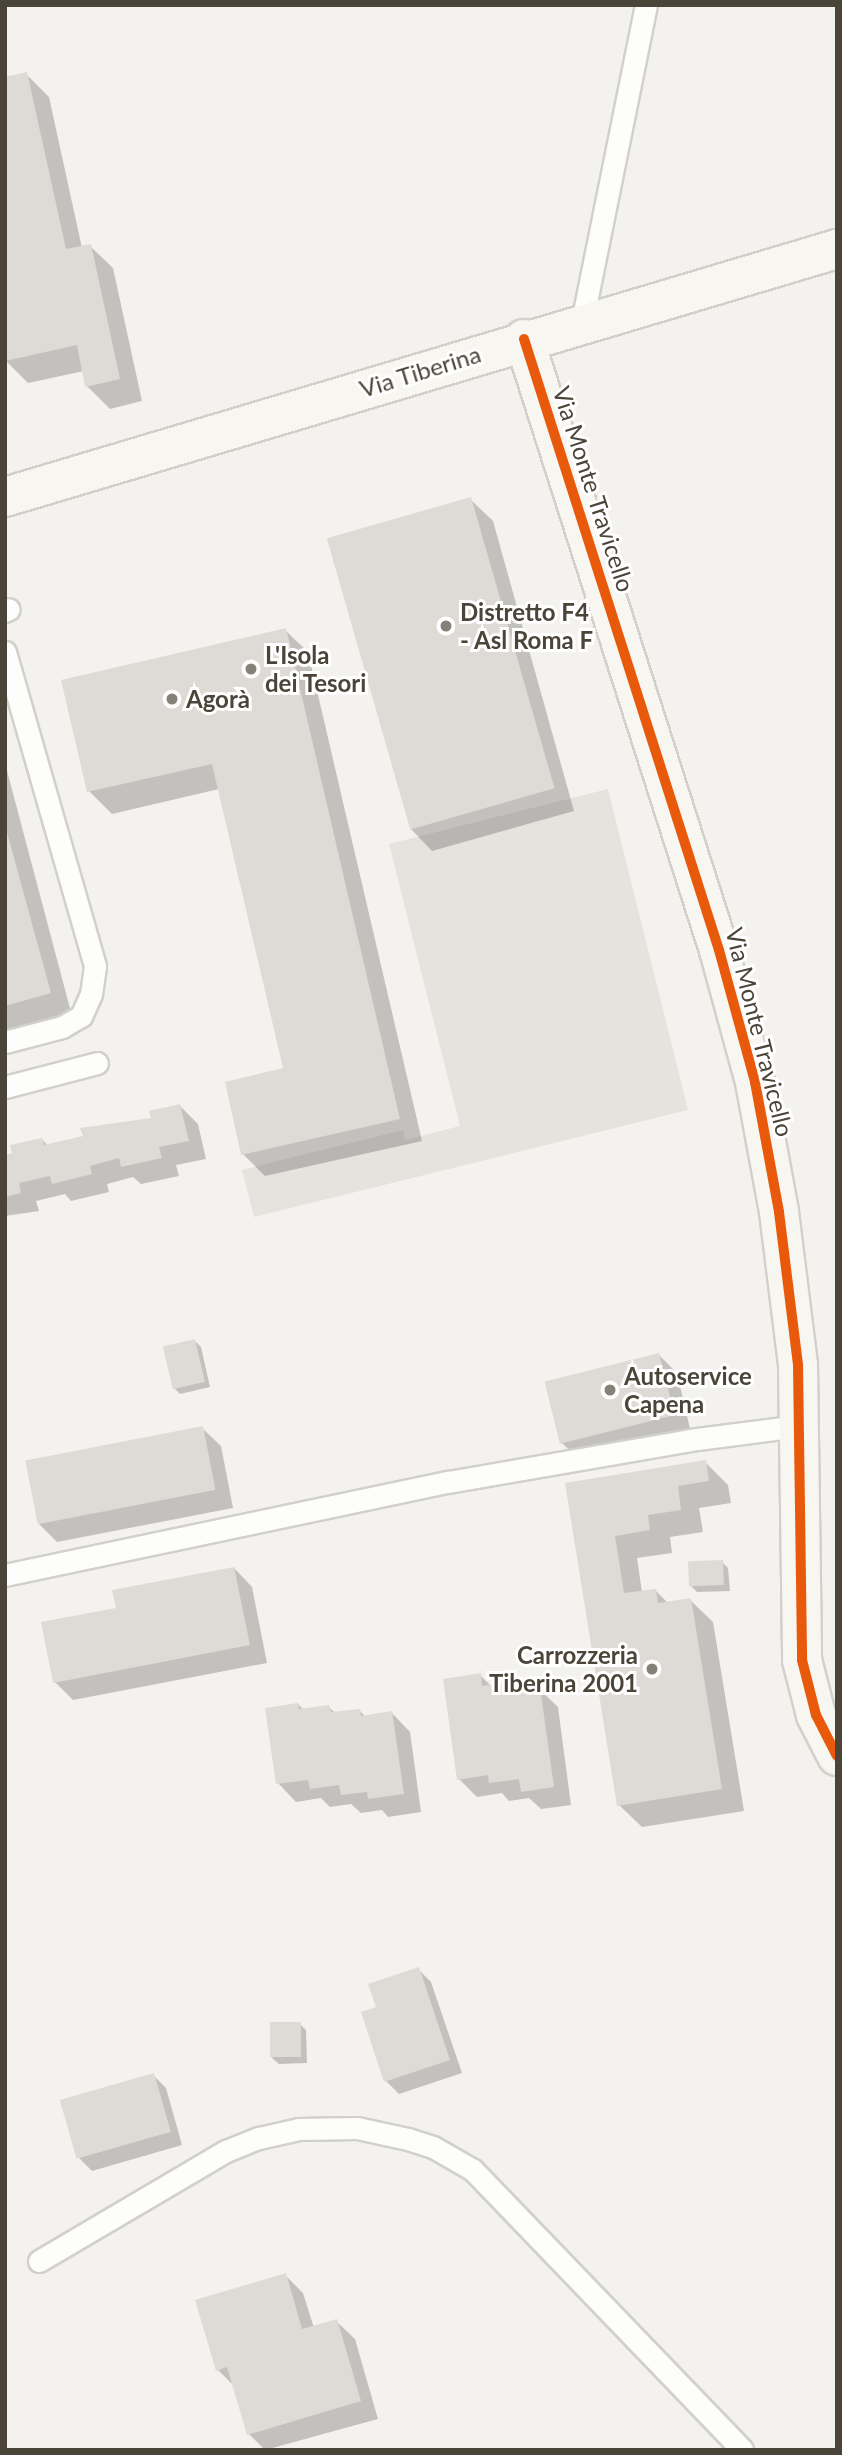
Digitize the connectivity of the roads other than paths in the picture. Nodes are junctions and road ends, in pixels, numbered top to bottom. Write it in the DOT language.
graph roads {
  1 [pos="646,5"];
  2 [pos="837,249"];
  3 [pos="582,322"];
  4 [pos="524,339"];
  5 [pos="5,496"];
  6 [pos="5,652"];
  7 [pos="5,1042"];
  8 [pos="97,1063"];
  9 [pos="5,1087"];
  10 [pos="799,1426"];
  11 [pos="5,1575"];
  12 [pos="837,1756"];
  13 [pos="39,2261"];
  14 [pos="742,2450"];
  1 -- 3 [label="lane"];
  2 -- 3 [label="street, Via Tiberina"];
  3 -- 4 [label="street, Via Tiberina"];
  4 -- 5 [label="street, Via Tiberina"];
  4 -- 10 [label="street, Via Monte Travicello"];
  6 -- 7 [label="lane"];
  8 -- 9 [label="lane"];
  10 -- 11 [label="lane"];
  10 -- 12 [label="street, Via Monte Travicello"];
  13 -- 14 [label="lane"];
}
